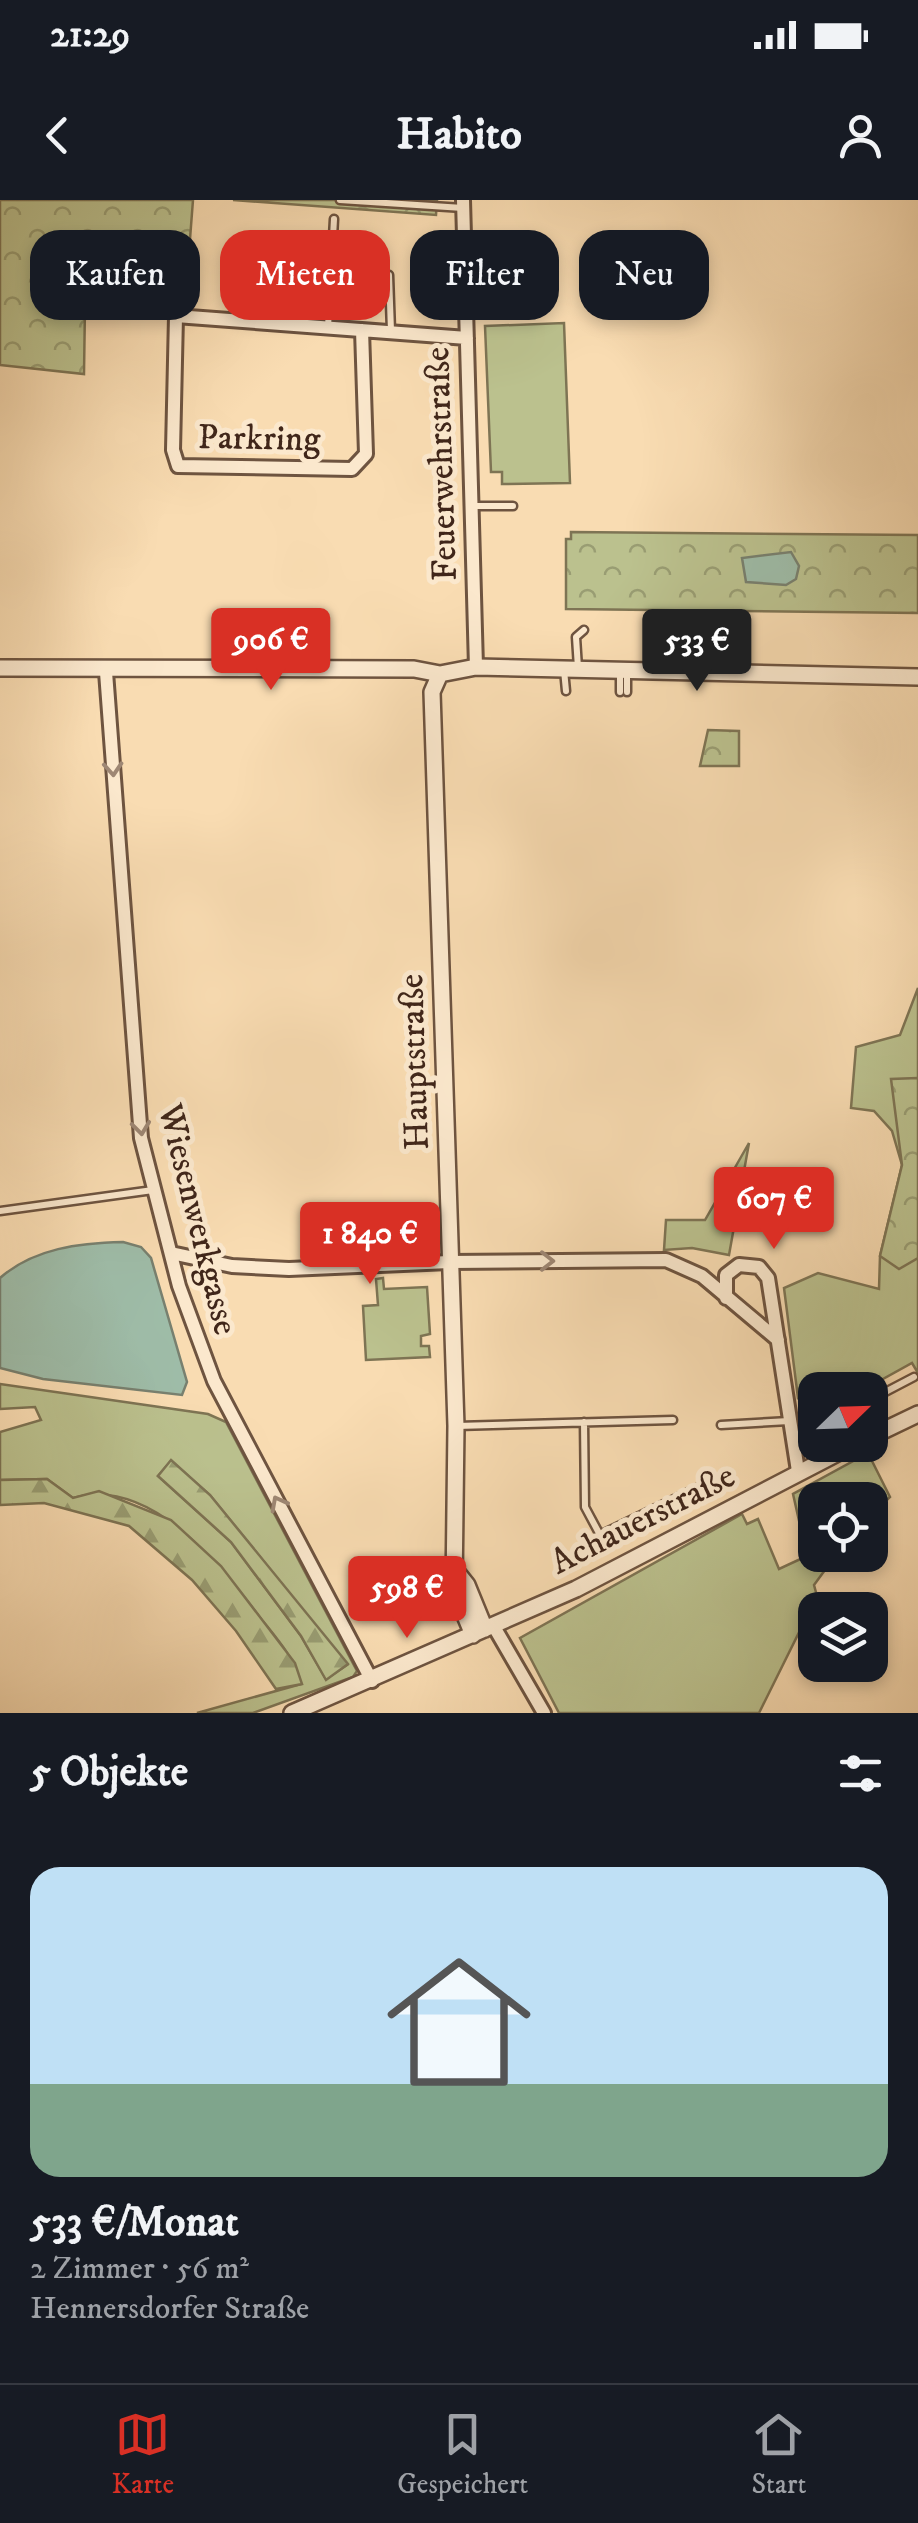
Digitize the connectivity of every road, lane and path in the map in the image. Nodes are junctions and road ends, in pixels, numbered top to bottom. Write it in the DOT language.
graph roads {
  1 [pos="340,200"];
  2 [pos="463,204"];
  3 [pos="334,219"];
  4 [pos="390,303"];
  5 [pos="271,320"];
  6 [pos="271,324"];
  7 [pos="328,328"];
  8 [pos="362,330"];
  9 [pos="391,332"];
  10 [pos="466,338"];
  11 [pos="472,506"];
  12 [pos="513,506"];
  13 [pos="584,630"];
  14 [pos="476,667"];
  15 [pos="0,668"];
  16 [pos="571,669"];
  17 [pos="624,670"];
  18 [pos="106,672"];
  19 [pos="440,674"];
  20 [pos="918,677"];
  21 [pos="566,690"];
  22 [pos="623,692"];
  23 [pos="154,1190"];
  24 [pos="0,1210"];
  25 [pos="171,1253"];
  26 [pos="450,1262"];
  27 [pos="772,1293"];
  28 [pos="726,1298"];
  29 [pos="745,1310"];
  30 [pos="778,1340"];
  31 [pos="914,1377"];
  32 [pos="888,1391"];
  33 [pos="918,1414"];
  34 [pos="673,1420"];
  35 [pos="790,1421"];
  36 [pos="584,1422"];
  37 [pos="721,1425"];
  38 [pos="456,1426"];
  39 [pos="888,1427"];
  40 [pos="817,1462"];
  41 [pos="798,1471"];
  42 [pos="696,1488"];
  43 [pos="484,1630"];
  44 [pos="372,1681"];
  45 [pos="292,1713"];
  46 [pos="544,1713"];
  1 -- 2 [label="lane"];
  2 -- 10 [label="street, Feuerwehrstraße"];
  3 -- 7 [label="lane"];
  4 -- 9 [label="lane"];
  5 -- 6 [label="lane"];
  6 -- 7 [label="street, Parkring"];
  6 -- 8 [label="street, Parkring"];
  7 -- 8 [label="street, Parkring"];
  8 -- 9 [label="street, Parkring"];
  9 -- 10 [label="street, Parkring"];
  10 -- 11 [label="street, Feuerwehrstraße"];
  11 -- 12 [label="lane"];
  11 -- 14 [label="street, Feuerwehrstraße"];
  13 -- 16 [label="lane"];
  14 -- 16 [label="street"];
  14 -- 19 [label="street"];
  15 -- 18 [label="street"];
  16 -- 17 [label="street"];
  16 -- 21 [label="lane"];
  17 -- 20 [label="street"];
  17 -- 22 [label="lane"];
  18 -- 19 [label="street"];
  18 -- 23 [label="street, Wiesenwerkgasse, one-way"];
  19 -- 26 [label="street, Hauptstraße"];
  23 -- 24 [label="lane"];
  23 -- 25 [label="street, Wiesenwerkgasse"];
  25 -- 26 [label="street"];
  44 -- 25 [label="street, Wiesenwerkgasse, one-way"];
  26 -- 28 [label="street, one-way"];
  26 -- 38 [label="street, Hauptstraße"];
  27 -- 28 [label="street"];
  27 -- 29 [label="street"];
  27 -- 30 [label="street"];
  28 -- 29 [label="street"];
  29 -- 30 [label="street"];
  30 -- 35 [label="street"];
  31 -- 32 [label="lane"];
  33 -- 39 [label="street"];
  34 -- 36 [label="lane"];
  35 -- 37 [label="lane"];
  35 -- 41 [label="street"];
  36 -- 38 [label="lane"];
  36 -- 42 [label="lane"];
  38 -- 43 [label="street, Hauptstraße"];
  40 -- 41 [label="street, Achauerstraße"];
  41 -- 43 [label="street, Achauerstraße"];
  43 -- 44 [label="street, Achauerstraße"];
  43 -- 46 [label="street"];
  44 -- 45 [label="street, Achauerstraße"];
}
